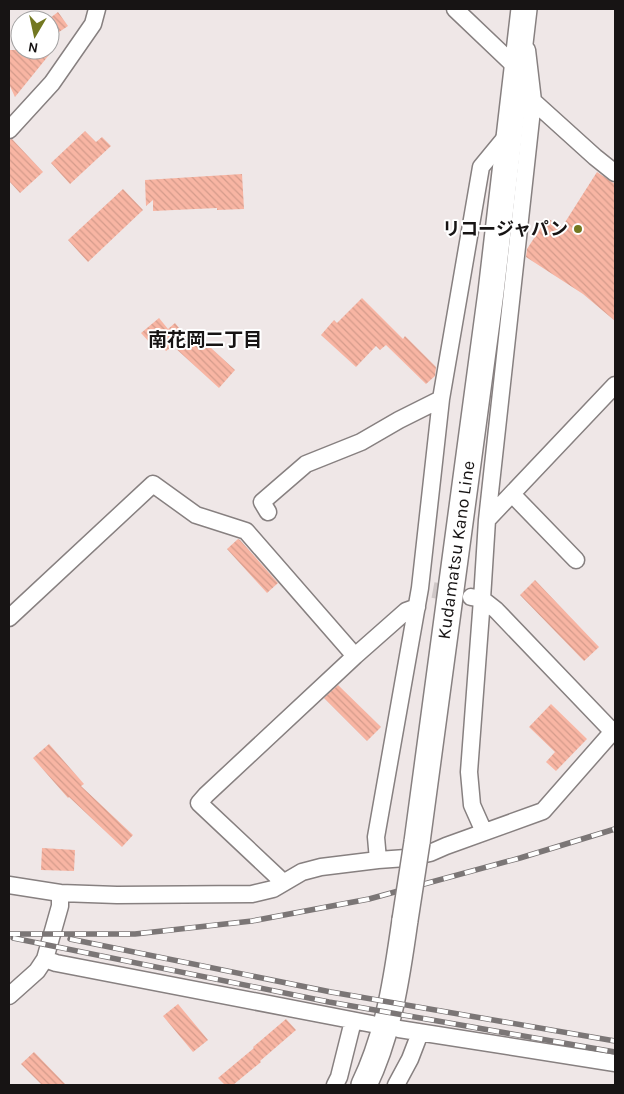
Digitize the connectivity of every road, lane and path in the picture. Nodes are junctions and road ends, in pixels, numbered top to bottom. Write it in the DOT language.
graph roads {
  1 [pos="97,9"];
  2 [pos="456,9"];
  3 [pos="524,13"];
  4 [pos="518,69"];
  5 [pos="533,100"];
  6 [pos="9,130"];
  7 [pos="509,133"];
  8 [pos="615,173"];
  9 [pos="615,385"];
  10 [pos="441,399"];
  11 [pos="512,494"];
  12 [pos="268,512"];
  13 [pos="487,520"];
  14 [pos="576,560"];
  15 [pos="476,598"];
  16 [pos="417,607"];
  17 [pos="9,618"];
  18 [pos="355,656"];
  19 [pos="614,731"];
  20 [pos="484,832"];
  21 [pos="378,860"];
  22 [pos="283,882"];
  23 [pos="9,885"];
  24 [pos="60,893"];
  25 [pos="45,959"];
  26 [pos="9,996"];
  27 [pos="354,1021"];
  28 [pos="372,1024"];
  29 [pos="399,1029"];
  30 [pos="420,1033"];
  31 [pos="615,1063"];
  32 [pos="335,1085"];
  33 [pos="364,1085"];
  34 [pos="396,1085"];
  1 -- 6 [label="street"];
  2 -- 4 [label="street"];
  3 -- 4 [label="main road, Kudamatsu Kano Line"];
  3 -- 5 [label="street"];
  4 -- 7 [label="main road, Kudamatsu Kano Line"];
  5 -- 8 [label="street"];
  5 -- 13 [label="street"];
  7 -- 10 [label="street"];
  7 -- 33 [label="main road, Kudamatsu Kano Line, bridge"];
  9 -- 11 [label="street"];
  10 -- 12 [label="street"];
  10 -- 16 [label="street"];
  11 -- 13 [label="street"];
  11 -- 14 [label="street"];
  13 -- 15 [label="street"];
  15 -- 19 [label="street"];
  15 -- 20 [label="street"];
  16 -- 18 [label="street"];
  16 -- 21 [label="street"];
  17 -- 18 [label="street"];
  18 -- 22 [label="street"];
  19 -- 20 [label="street"];
  20 -- 21 [label="street"];
  21 -- 22 [label="street"];
  22 -- 24 [label="street"];
  23 -- 24 [label="street"];
  24 -- 25 [label="street"];
  25 -- 26 [label="street"];
  25 -- 27 [label="street"];
  27 -- 28 [label="street"];
  27 -- 32 [label="street"];
  29 -- 30 [label="street"];
  30 -- 31 [label="street"];
  30 -- 34 [label="street"];
}
